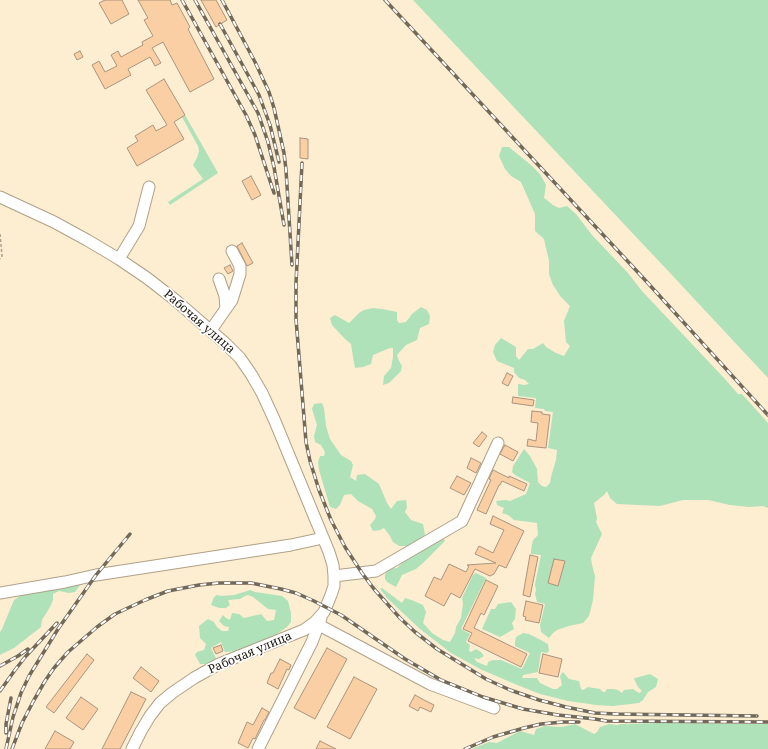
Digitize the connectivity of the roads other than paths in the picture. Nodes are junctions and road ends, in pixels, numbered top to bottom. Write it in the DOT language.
graph roads {
  1 [pos="149,187"];
  2 [pos="0,197"];
  3 [pos="232,251"];
  4 [pos="119,259"];
  5 [pos="218,278"];
  6 [pos="226,309"];
  7 [pos="211,330"];
  8 [pos="498,443"];
  9 [pos="323,538"];
  10 [pos="334,576"];
  11 [pos="0,593"];
  12 [pos="324,612"];
  13 [pos="318,625"];
  14 [pos="494,708"];
  15 [pos="132,749"];
  16 [pos="258,749"];
  1 -- 4 [label="street"];
  2 -- 4 [label="street, Рабочая улица"];
  3 -- 6 [label="street"];
  4 -- 7 [label="street, Рабочая улица"];
  5 -- 6 [label="street"];
  6 -- 7 [label="street"];
  7 -- 9 [label="street, Рабочая улица"];
  8 -- 10 [label="street"];
  9 -- 10 [label="street, Рабочая улица"];
  9 -- 11 [label="street"];
  10 -- 12 [label="street, Рабочая улица"];
  12 -- 13 [label="street, Рабочая улица"];
  12 -- 15 [label="street, Рабочая улица"];
  13 -- 14 [label="street"];
  13 -- 16 [label="street, Рабочая улица"];
}
